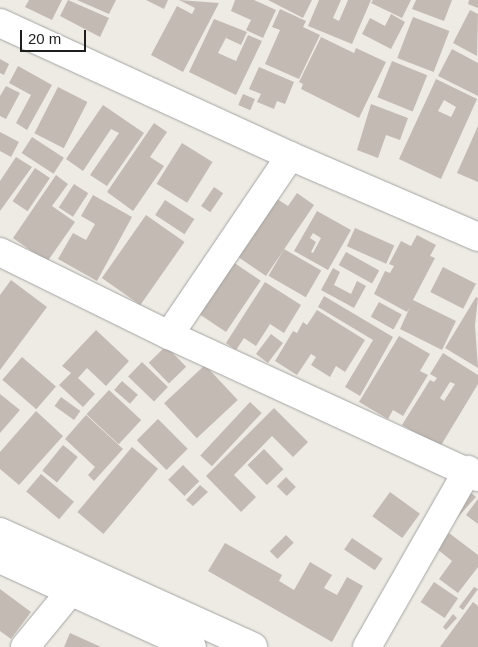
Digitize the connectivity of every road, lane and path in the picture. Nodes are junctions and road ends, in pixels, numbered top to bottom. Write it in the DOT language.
graph roads {
  1 [pos="0,23"];
  2 [pos="290,156"];
  3 [pos="478,237"];
  4 [pos="0,252"];
  5 [pos="169,334"];
  6 [pos="473,473"];
  7 [pos="0,532"];
  8 [pos="0,560"];
  9 [pos="71,591"];
  10 [pos="25,647"];
  11 [pos="192,647"];
  12 [pos="253,647"];
  13 [pos="367,647"];
  1 -- 2 [label="street"];
  2 -- 3 [label="street"];
  2 -- 5 [label="street"];
  4 -- 5 [label="street"];
  5 -- 6 [label="street"];
  6 -- 13 [label="street"];
  7 -- 12 [label="street"];
  8 -- 9 [label="street"];
  9 -- 10 [label="street"];
  9 -- 11 [label="street"];
}
